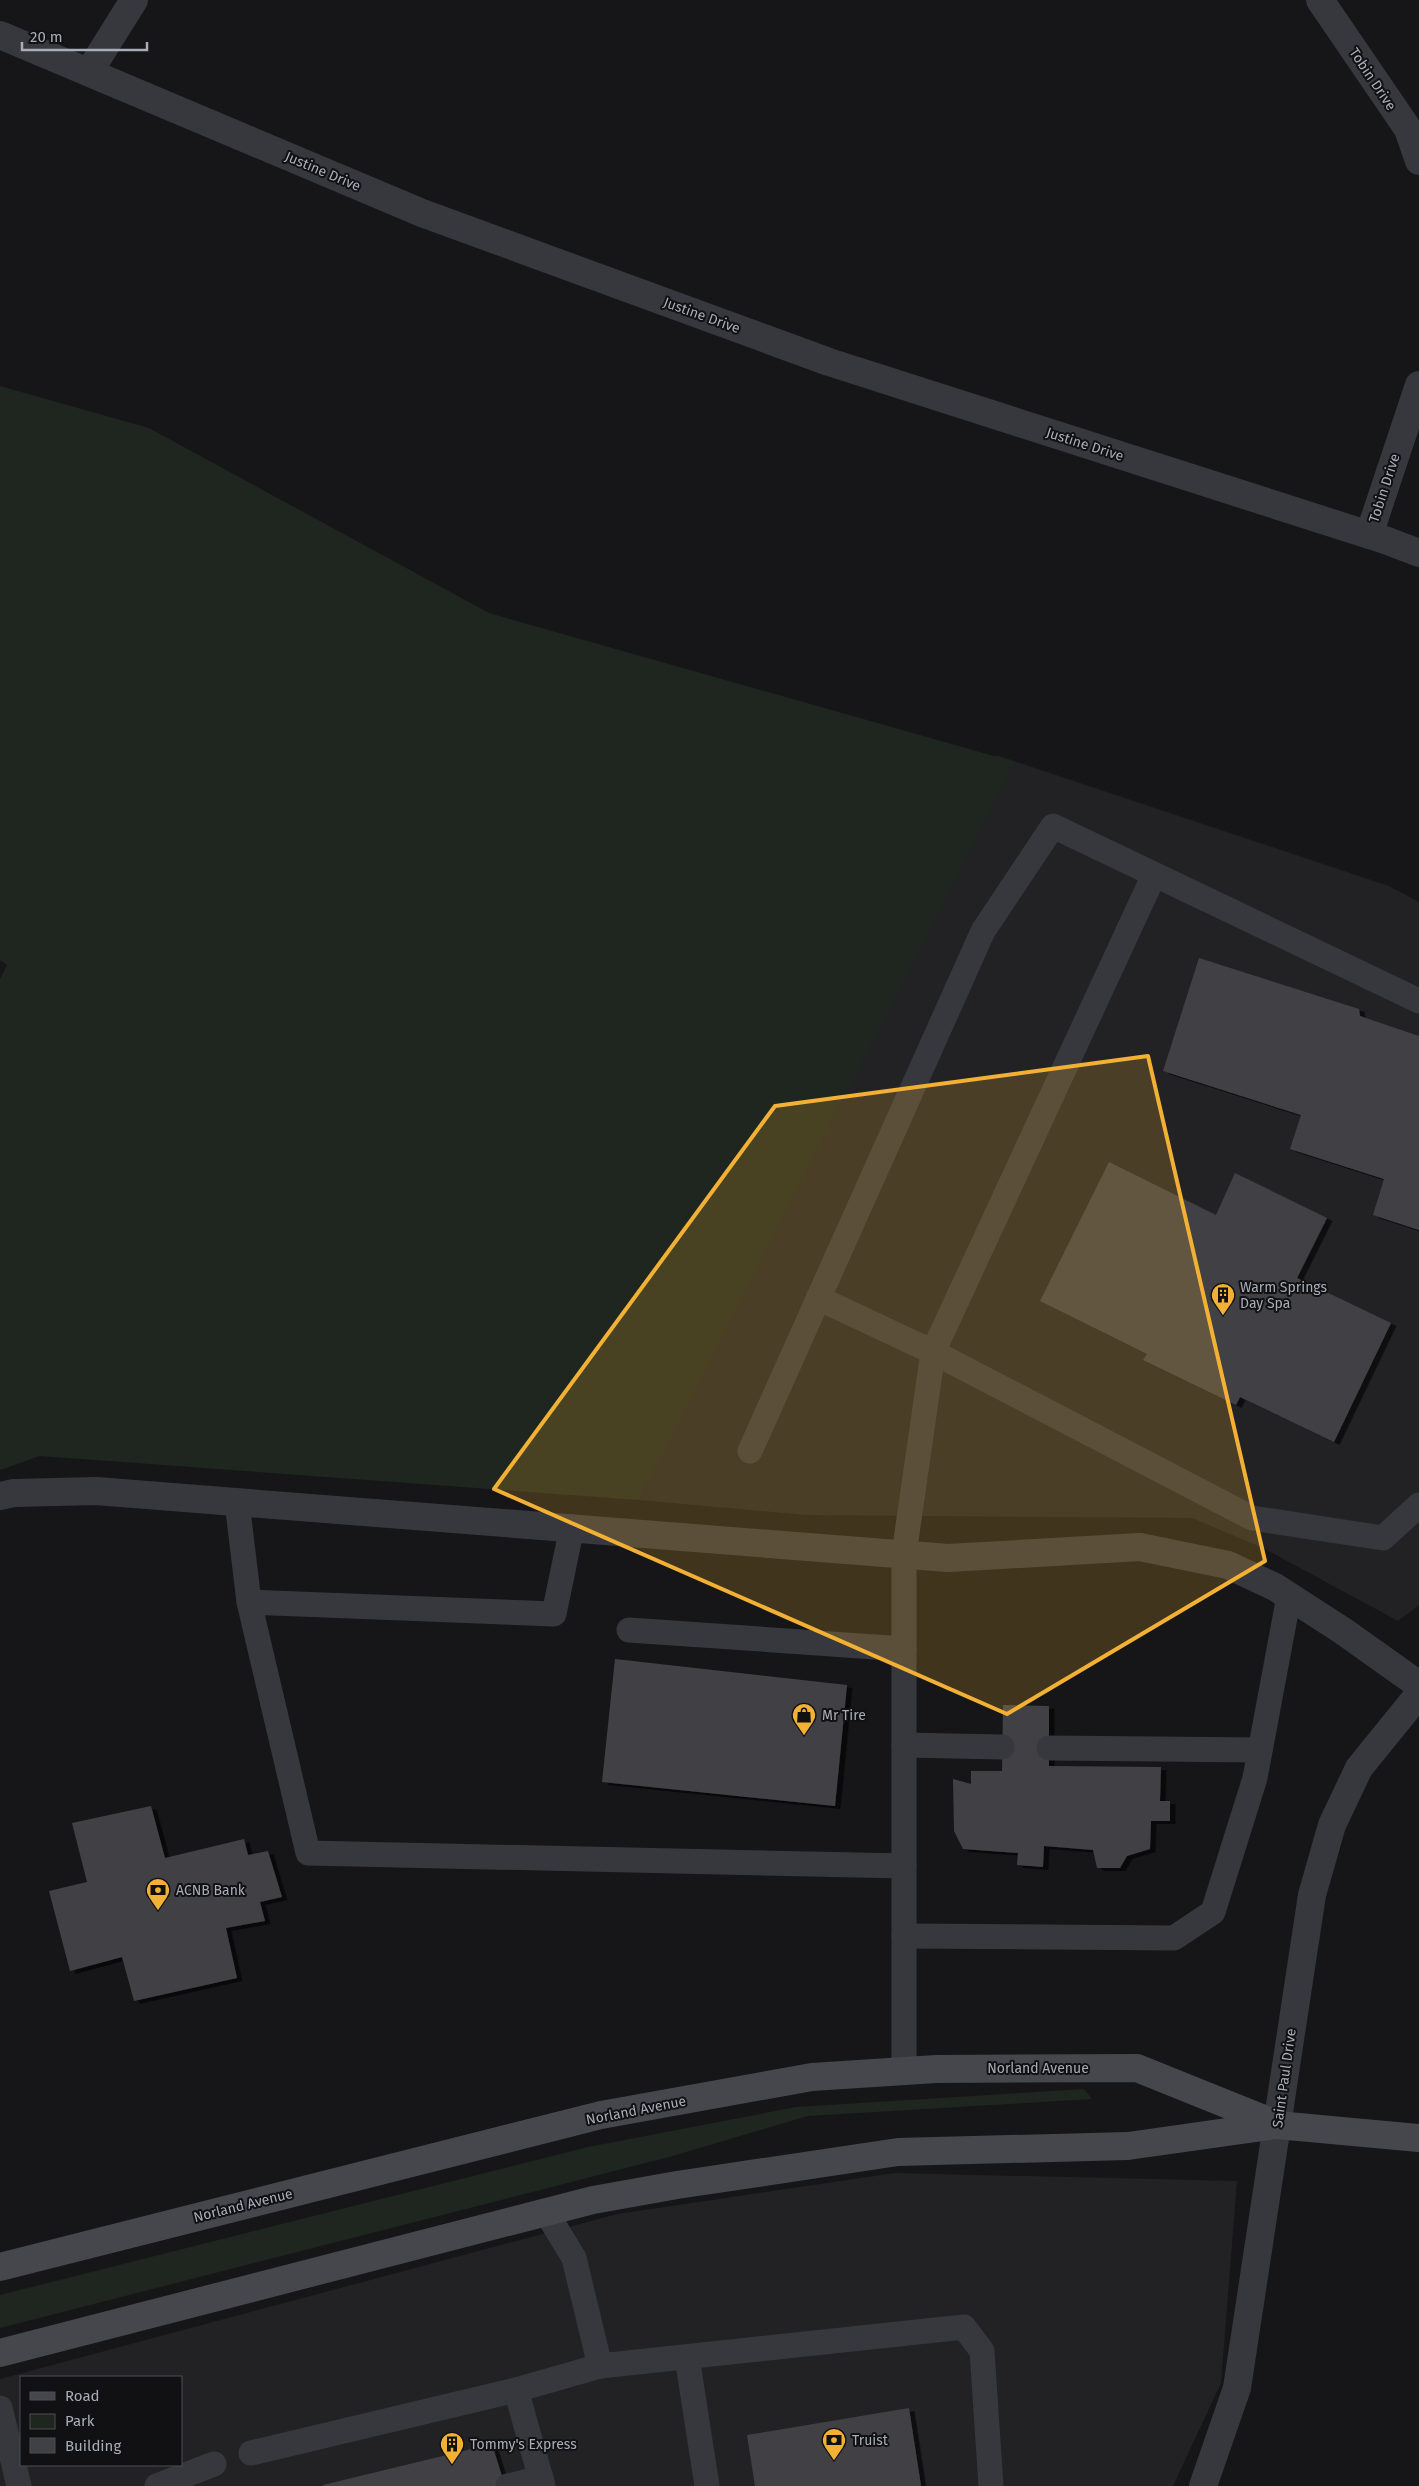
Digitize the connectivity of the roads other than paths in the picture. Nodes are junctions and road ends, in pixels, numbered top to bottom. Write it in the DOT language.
graph roads {
  1 [pos="134,0"];
  2 [pos="1320,0"];
  3 [pos="0,35"];
  4 [pos="89,72"];
  5 [pos="1419,161"];
  6 [pos="1419,385"];
  7 [pos="1369,535"];
  8 [pos="1419,553"];
  9 [pos="1154,875"];
  10 [pos="1419,1001"];
  11 [pos="818,1298"];
  12 [pos="933,1352"];
  13 [pos="750,1451"];
  14 [pos="0,1496"];
  15 [pos="237,1502"];
  16 [pos="1419,1506"];
  17 [pos="572,1527"];
  18 [pos="904,1554"];
  19 [pos="1288,1596"];
  20 [pos="250,1602"];
  21 [pos="629,1630"];
  22 [pos="904,1649"];
  23 [pos="1419,1686"];
  24 [pos="1419,1694"];
  25 [pos="904,1745"];
  26 [pos="1002,1747"];
  27 [pos="1049,1748"];
  28 [pos="1260,1750"];
  29 [pos="904,1866"];
  30 [pos="904,1936"];
  31 [pos="904,2071"];
  32 [pos="1278,2125"];
  33 [pos="1419,2138"];
  34 [pos="546,2212"];
  35 [pos="0,2267"];
  36 [pos="0,2353"];
  37 [pos="687,2357"];
  38 [pos="600,2366"];
  39 [pos="516,2390"];
  40 [pos="0,2408"];
  41 [pos="251,2453"];
  42 [pos="214,2464"];
  43 [pos="542,2482"];
  44 [pos="19,2486"];
  45 [pos="157,2486"];
  46 [pos="508,2486"];
  47 [pos="707,2486"];
  48 [pos="991,2486"];
  49 [pos="1203,2486"];
  1 -- 4 [label="street"];
  2 -- 5 [label="street, Tobin Drive"];
  3 -- 4 [label="street, Justine Drive"];
  4 -- 7 [label="street, Justine Drive"];
  6 -- 7 [label="street, Tobin Drive"];
  7 -- 8 [label="street, Justine Drive"];
  9 -- 10 [label="lane"];
  9 -- 11 [label="lane"];
  9 -- 12 [label="lane"];
  11 -- 12 [label="lane"];
  11 -- 13 [label="lane"];
  12 -- 16 [label="lane"];
  12 -- 18 [label="lane"];
  14 -- 15 [label="street"];
  15 -- 17 [label="street"];
  15 -- 20 [label="lane"];
  17 -- 18 [label="street"];
  17 -- 20 [label="lane"];
  18 -- 19 [label="street"];
  18 -- 22 [label="lane"];
  19 -- 23 [label="street"];
  19 -- 28 [label="lane"];
  20 -- 29 [label="lane"];
  21 -- 22 [label="lane"];
  22 -- 25 [label="lane"];
  24 -- 32 [label="street, Saint Paul Drive"];
  25 -- 26 [label="lane"];
  25 -- 29 [label="lane"];
  27 -- 28 [label="lane"];
  28 -- 30 [label="lane"];
  29 -- 30 [label="lane"];
  30 -- 31 [label="lane"];
  31 -- 32 [label="main road, Norland Avenue"];
  31 -- 35 [label="main road, Norland Avenue"];
  32 -- 33 [label="main road, Norland Avenue"];
  32 -- 34 [label="main road, Norland Avenue"];
  32 -- 49 [label="street, Saint Paul Drive"];
  34 -- 36 [label="main road, Norland Avenue"];
  34 -- 38 [label="lane"];
  37 -- 38 [label="lane"];
  37 -- 47 [label="lane"];
  37 -- 48 [label="lane"];
  38 -- 39 [label="lane"];
  39 -- 41 [label="lane"];
  39 -- 43 [label="lane"];
  40 -- 44 [label="lane"];
  42 -- 45 [label="lane"];
  43 -- 46 [label="lane"];
}
